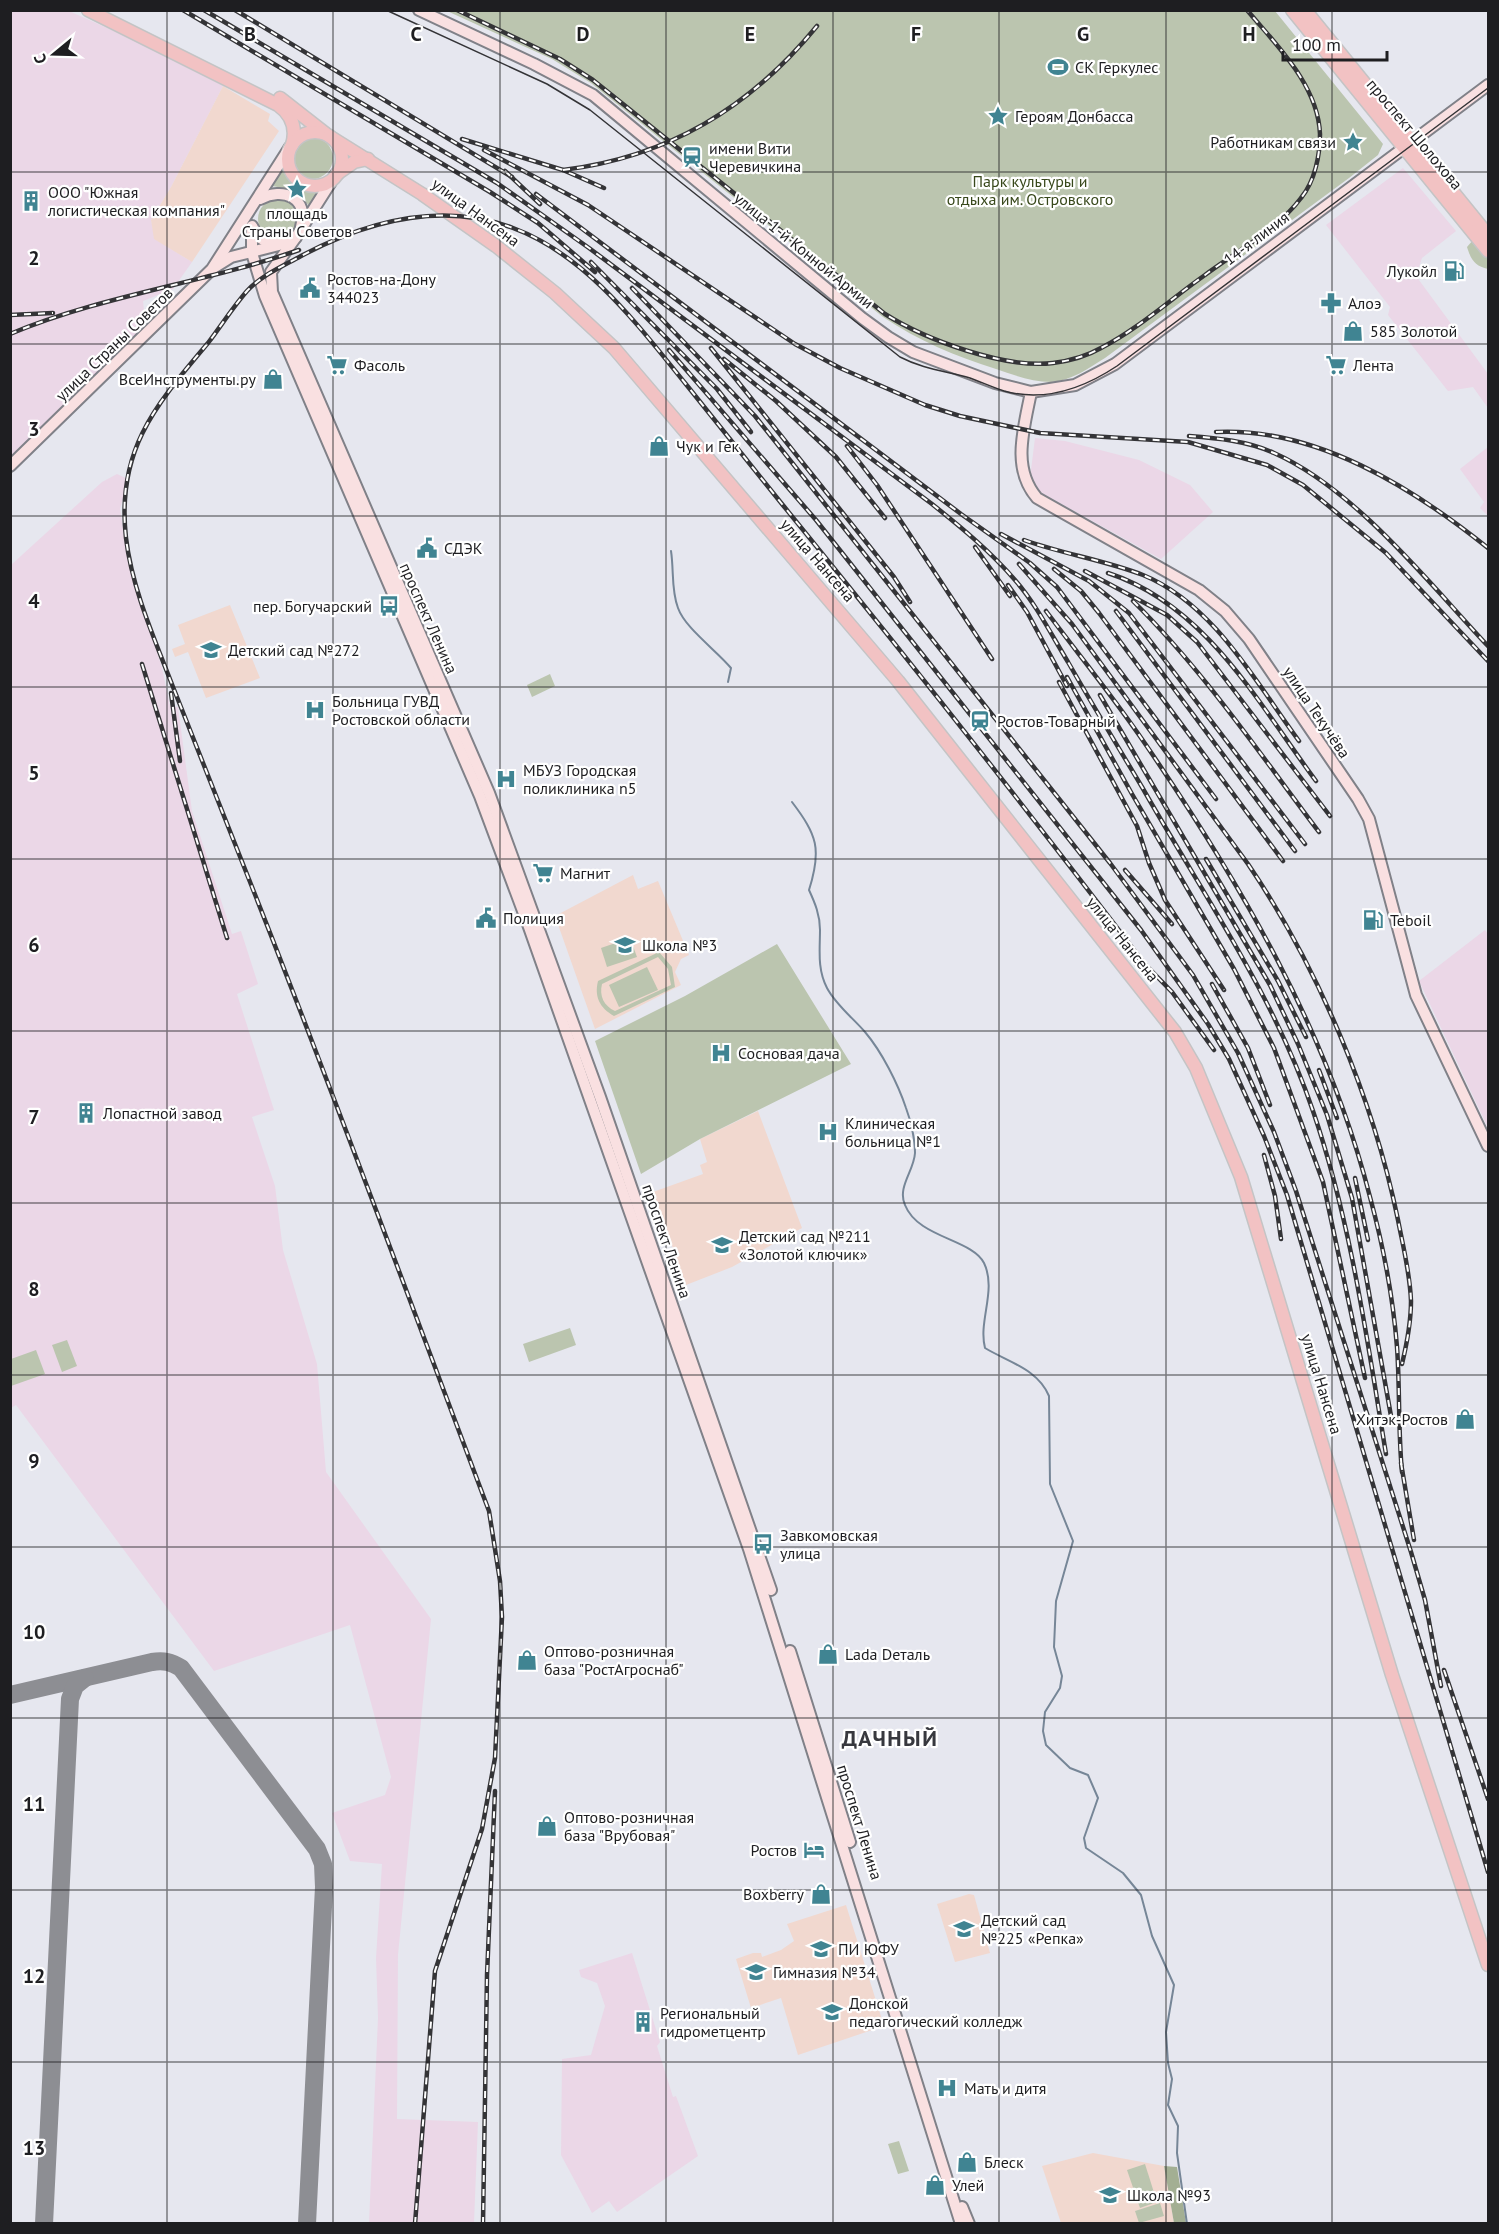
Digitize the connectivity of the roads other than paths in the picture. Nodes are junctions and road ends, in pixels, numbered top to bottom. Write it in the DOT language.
graph roads {
  1 [pos="88,10"];
  2 [pos="107,10"];
  3 [pos="419,10"];
  4 [pos="1292,10"];
  5 [pos="1305,10"];
  6 [pos="1488,85"];
  7 [pos="286,106"];
  8 [pos="327,135"];
  9 [pos="1408,144"];
  10 [pos="291,146"];
  11 [pos="368,159"];
  12 [pos="337,173"];
  13 [pos="259,199"];
  14 [pos="253,209"];
  15 [pos="252,227"];
  16 [pos="298,234"];
  17 [pos="1488,235"];
  18 [pos="280,245"];
  19 [pos="1488,251"];
  20 [pos="252,253"];
  21 [pos="212,269"];
  22 [pos="269,294"];
  23 [pos="1031,392"];
  24 [pos="10,466"];
  25 [pos="1488,1146"];
  26 [pos="1488,1965"];
  27 [pos="961,2223"];
  28 [pos="969,2223"];
  1 -- 7 [label="main road"];
  2 -- 7 [label="main road"];
  3 -- 23 [label="main road, улица 1-й Конной Армии"];
  4 -- 9 [label="main road, проспект Шолохова"];
  5 -- 9 [label="main road, проспект Шолохова"];
  6 -- 9 [label="main road, 14-я линия"];
  7 -- 8 [label="main road, улица Нансена"];
  7 -- 10 [label="main road"];
  8 -- 10 [label="main road"];
  8 -- 11 [label="main road, улица Нансена"];
  8 -- 12 [label="main road"];
  9 -- 17 [label="main road, проспект Шолохова"];
  9 -- 19 [label="main road, проспект Шолохова"];
  9 -- 23 [label="main road, 14-я линия"];
  10 -- 12 [label="main road"];
  10 -- 13 [label="main road"];
  11 -- 12 [label="main road"];
  11 -- 26 [label="main road, улица Нансена"];
  12 -- 16 [label="main road"];
  13 -- 14 [label="main road"];
  13 -- 16 [label="main road"];
  14 -- 15 [label="main road"];
  14 -- 21 [label="main road"];
  15 -- 18 [label="main road"];
  15 -- 20 [label="main road"];
  16 -- 18 [label="main road"];
  16 -- 22 [label="main road"];
  18 -- 20 [label="main road"];
  20 -- 21 [label="main road"];
  20 -- 22 [label="main road"];
  21 -- 24 [label="main road, улица Страны Советов"];
  22 -- 27 [label="main road, проспект Ленина"];
  22 -- 28 [label="main road, проспект Ленина"];
  23 -- 25 [label="main road, улица Текучёва"];
}
